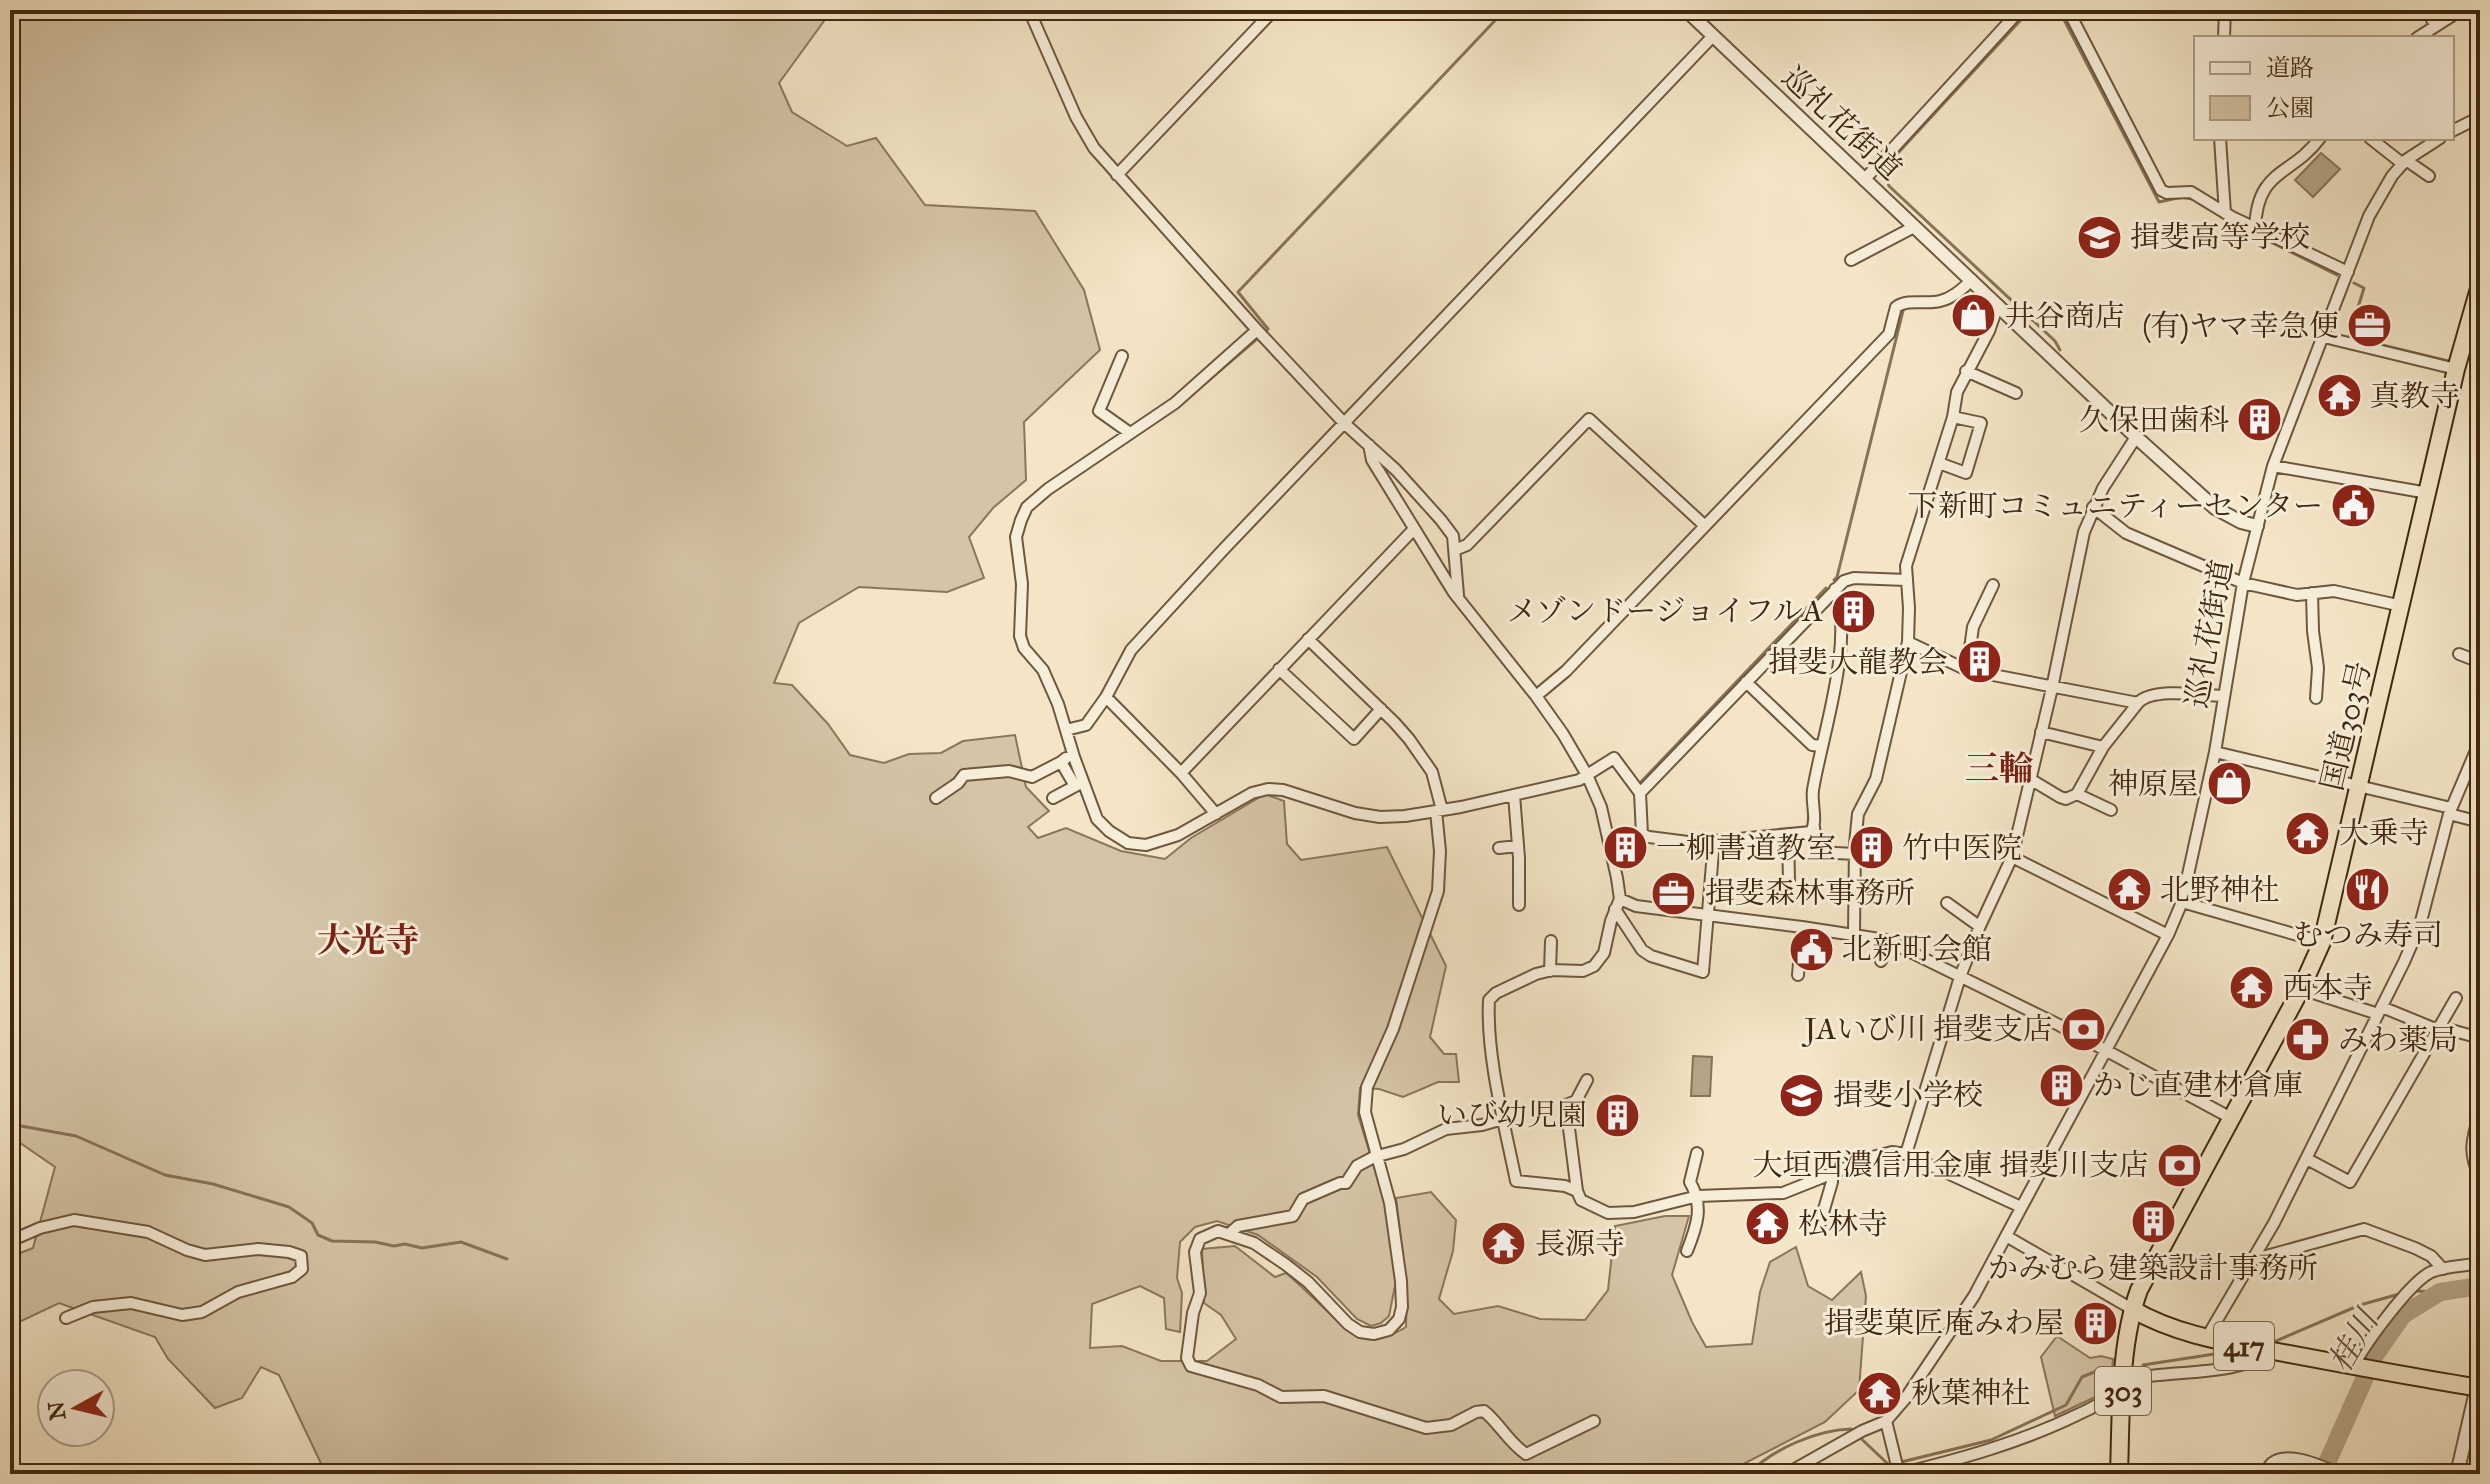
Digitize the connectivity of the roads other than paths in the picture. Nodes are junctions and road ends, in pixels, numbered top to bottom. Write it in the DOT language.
graph roads {
  1 [pos="1029,10"];
  2 [pos="1274,10"];
  3 [pos="1686,10"];
  4 [pos="2020,10"];
  5 [pos="2068,10"];
  6 [pos="2225,10"];
  7 [pos="2461,10"];
  8 [pos="2473,10"];
  9 [pos="2480,17"];
  10 [pos="1713,36"];
  11 [pos="2224,36"];
  12 [pos="2420,36"];
  13 [pos="2480,117"];
  14 [pos="2454,130"];
  15 [pos="2220,140"];
  16 [pos="2318,140"];
  17 [pos="2373,140"];
  18 [pos="2437,140"];
  19 [pos="2405,162"];
  20 [pos="1117,175"];
  21 [pos="2429,176"];
  22 [pos="1864,180"];
  23 [pos="2225,213"];
  24 [pos="1914,227"];
  25 [pos="2255,229"];
  26 [pos="1851,260"];
  27 [pos="2348,272"];
  28 [pos="1972,280"];
  29 [pos="2480,285"];
  30 [pos="1998,305"];
  31 [pos="1257,330"];
  32 [pos="2324,337"];
  33 [pos="1122,356"];
  34 [pos="2456,369"];
  35 [pos="1966,371"];
  36 [pos="2016,393"];
  37 [pos="1953,417"];
  38 [pos="1344,423"];
  39 [pos="1130,433"];
  40 [pos="2136,437"];
  41 [pos="1369,445"];
  42 [pos="1939,463"];
  43 [pos="2273,466"];
  44 [pos="2428,493"];
  45 [pos="2093,507"];
  46 [pos="1704,525"];
  47 [pos="2257,526"];
  48 [pos="1414,529"];
  49 [pos="1457,549"];
  50 [pos="1906,580"];
  51 [pos="2243,583"];
  52 [pos="1993,585"];
  53 [pos="1835,589"];
  54 [pos="2312,593"];
  55 [pos="1458,595"];
  56 [pos="2402,606"];
  57 [pos="1308,639"];
  58 [pos="1908,642"];
  59 [pos="2459,654"];
  60 [pos="2480,662"];
  61 [pos="1279,669"];
  62 [pos="1967,670"];
  63 [pos="1746,682"];
  64 [pos="2052,688"];
  65 [pos="1536,696"];
  66 [pos="2224,696"];
  67 [pos="1106,697"];
  68 [pos="2316,698"];
  69 [pos="2138,703"];
  70 [pos="1381,709"];
  71 [pos="1066,730"];
  72 [pos="2041,732"];
  73 [pos="2480,741"];
  74 [pos="1822,746"];
  75 [pos="2103,747"];
  76 [pos="2215,752"];
  77 [pos="1073,755"];
  78 [pos="1061,762"];
  79 [pos="1181,773"];
  80 [pos="1587,775"];
  81 [pos="2030,779"];
  82 [pos="1080,785"];
  83 [pos="2360,787"];
  84 [pos="1640,793"];
  85 [pos="2077,794"];
  86 [pos="1514,795"];
  87 [pos="936,798"];
  88 [pos="1053,798"];
  89 [pos="1439,810"];
  90 [pos="2111,810"];
  91 [pos="2450,811"];
  92 [pos="1216,814"];
  93 [pos="2480,822"];
  94 [pos="1814,827"];
  95 [pos="1788,834"];
  96 [pos="1714,840"];
  97 [pos="1518,846"];
  98 [pos="1499,848"];
  99 [pos="1855,854"];
  100 [pos="2012,857"];
  101 [pos="1782,882"];
  102 [pos="2182,902"];
  103 [pos="1947,903"];
  104 [pos="1618,904"];
  105 [pos="1519,905"];
  106 [pos="1708,915"];
  107 [pos="1979,926"];
  108 [pos="1802,927"];
  109 [pos="1854,934"];
  110 [pos="2168,935"];
  111 [pos="1551,941"];
  112 [pos="1889,941"];
  113 [pos="2322,942"];
  114 [pos="1881,961"];
  115 [pos="1550,971"];
  116 [pos="1798,975"];
  117 [pos="1960,977"];
  118 [pos="2301,989"];
  119 [pos="2456,998"];
  120 [pos="2380,1010"];
  121 [pos="2440,1027"];
  122 [pos="2480,1038"];
  123 [pos="2105,1051"];
  124 [pos="1587,1080"];
  125 [pos="2480,1112"];
  126 [pos="2231,1118"];
  127 [pos="1503,1119"];
  128 [pos="1697,1153"];
  129 [pos="1906,1154"];
  130 [pos="1378,1157"];
  131 [pos="2307,1159"];
  132 [pos="1832,1172"];
  133 [pos="2480,1176"];
  134 [pos="1577,1191"];
  135 [pos="1698,1196"];
  136 [pos="2021,1207"];
  137 [pos="1820,1223"];
  138 [pos="1229,1234"];
  139 [pos="2006,1236"];
  140 [pos="10,1241"];
  141 [pos="1687,1251"];
  142 [pos="2252,1260"];
  143 [pos="2480,1263"];
  144 [pos="2443,1269"];
  145 [pos="2132,1309"];
  146 [pos="66,1318"];
  147 [pos="2207,1337"];
  148 [pos="2272,1351"];
  149 [pos="2356,1368"];
  150 [pos="2124,1381"];
  151 [pos="2478,1387"];
  152 [pos="1594,1421"];
  153 [pos="1886,1421"];
  154 [pos="1899,1473"];
  155 [pos="1786,1474"];
  156 [pos="2119,1474"];
  157 [pos="2264,1474"];
  158 [pos="2340,1474"];
  159 [pos="2457,1474"];
  1 -- 20 [label="street"];
  2 -- 20 [label="street"];
  3 -- 10 [label="street, 巡礼花街道"];
  4 -- 22 [label="street"];
  5 -- 23 [label="street"];
  6 -- 11 [label="street"];
  7 -- 12 [label="street"];
  8 -- 9 [label="street"];
  10 -- 22 [label="street, 巡礼花街道"];
  10 -- 38 [label="street"];
  13 -- 14 [label="street"];
  15 -- 23 [label="street"];
  16 -- 25 [label="street"];
  17 -- 19 [label="street"];
  18 -- 19 [label="street"];
  19 -- 21 [label="street"];
  19 -- 27 [label="street"];
  20 -- 31 [label="street"];
  22 -- 24 [label="street, 巡礼花街道"];
  23 -- 25 [label="street"];
  24 -- 26 [label="street"];
  24 -- 28 [label="street, 巡礼花街道"];
  25 -- 27 [label="street"];
  27 -- 32 [label="street"];
  28 -- 30 [label="street, 巡礼花街道"];
  28 -- 46 [label="street"];
  29 -- 34 [label="highway, 国道303号 / 303"];
  30 -- 35 [label="street"];
  30 -- 40 [label="street, 巡礼花街道"];
  31 -- 38 [label="street"];
  31 -- 39 [label="street"];
  32 -- 34 [label="street"];
  32 -- 43 [label="street"];
  33 -- 39 [label="street"];
  34 -- 44 [label="highway, 国道303号 / 303"];
  35 -- 36 [label="street"];
  35 -- 37 [label="street"];
  37 -- 42 [label="street"];
  37 -- 42 [label="street"];
  38 -- 41 [label="street"];
  38 -- 67 [label="street"];
  39 -- 71 [label="street"];
  40 -- 45 [label="street"];
  40 -- 47 [label="street, 巡礼花街道"];
  41 -- 48 [label="street"];
  41 -- 55 [label="street"];
  42 -- 50 [label="street"];
  43 -- 44 [label="street"];
  43 -- 47 [label="street"];
  44 -- 56 [label="highway, 国道303号 / 303"];
  45 -- 51 [label="street"];
  45 -- 64 [label="street"];
  46 -- 49 [label="street"];
  46 -- 65 [label="street"];
  47 -- 51 [label="street, 巡礼花街道"];
  48 -- 55 [label="street"];
  48 -- 57 [label="street"];
  50 -- 53 [label="street"];
  50 -- 58 [label="street"];
  51 -- 54 [label="street"];
  51 -- 66 [label="street, 巡礼花街道"];
  52 -- 62 [label="street"];
  53 -- 63 [label="street"];
  53 -- 74 [label="street"];
  54 -- 56 [label="street"];
  54 -- 68 [label="street"];
  55 -- 65 [label="street"];
  56 -- 83 [label="highway, 国道303号 / 303"];
  57 -- 61 [label="street"];
  57 -- 70 [label="street"];
  58 -- 62 [label="street"];
  58 -- 99 [label="street"];
  59 -- 60 [label="street"];
  61 -- 70 [label="street"];
  61 -- 79 [label="street"];
  62 -- 64 [label="street"];
  63 -- 74 [label="street"];
  63 -- 84 [label="street"];
  64 -- 69 [label="street"];
  64 -- 72 [label="street"];
  65 -- 80 [label="street"];
  66 -- 69 [label="street"];
  66 -- 76 [label="street, 巡礼花街道"];
  67 -- 71 [label="street"];
  67 -- 79 [label="street"];
  69 -- 75 [label="street"];
  70 -- 89 [label="street"];
  71 -- 77 [label="street"];
  72 -- 75 [label="street"];
  72 -- 81 [label="street"];
  73 -- 91 [label="street"];
  74 -- 94 [label="street"];
  75 -- 85 [label="street"];
  76 -- 83 [label="street"];
  76 -- 102 [label="street, 巡礼花街道"];
  77 -- 78 [label="street"];
  77 -- 82 [label="street"];
  78 -- 82 [label="street"];
  78 -- 87 [label="street"];
  79 -- 92 [label="street"];
  80 -- 84 [label="street"];
  80 -- 86 [label="street"];
  80 -- 104 [label="street"];
  81 -- 85 [label="street"];
  81 -- 100 [label="street"];
  82 -- 88 [label="street"];
  82 -- 92 [label="street"];
  83 -- 91 [label="street"];
  83 -- 113 [label="highway, 国道303号 / 303"];
  84 -- 96 [label="street"];
  85 -- 90 [label="street"];
  86 -- 89 [label="street"];
  86 -- 97 [label="street"];
  89 -- 92 [label="street"];
  89 -- 130 [label="street"];
  91 -- 93 [label="street"];
  91 -- 120 [label="street"];
  94 -- 95 [label="street"];
  94 -- 99 [label="street"];
  95 -- 96 [label="street"];
  95 -- 101 [label="street"];
  96 -- 106 [label="street"];
  97 -- 98 [label="street"];
  97 -- 105 [label="street"];
  99 -- 109 [label="street"];
  100 -- 107 [label="street"];
  100 -- 110 [label="street"];
  102 -- 110 [label="street, 巡礼花街道"];
  102 -- 113 [label="street"];
  103 -- 107 [label="street"];
  104 -- 106 [label="street"];
  104 -- 106 [label="street"];
  104 -- 115 [label="street"];
  106 -- 108 [label="street"];
  107 -- 117 [label="street"];
  108 -- 109 [label="street"];
  108 -- 116 [label="street"];
  109 -- 112 [label="street"];
  110 -- 123 [label="street, 巡礼花街道"];
  111 -- 115 [label="street"];
  112 -- 114 [label="street"];
  112 -- 117 [label="street"];
  113 -- 118 [label="highway, 国道303号 / 303"];
  115 -- 127 [label="street"];
  117 -- 123 [label="street"];
  117 -- 129 [label="street"];
  118 -- 120 [label="street"];
  118 -- 126 [label="highway, 国道303号 / 303"];
  119 -- 121 [label="street"];
  120 -- 121 [label="street"];
  120 -- 131 [label="street"];
  121 -- 122 [label="street"];
  121 -- 131 [label="street"];
  123 -- 126 [label="street"];
  123 -- 136 [label="street, 巡礼花街道"];
  124 -- 134 [label="street"];
  125 -- 133 [label="street"];
  126 -- 145 [label="highway, 国道303号 / 303"];
  127 -- 130 [label="street"];
  127 -- 134 [label="street"];
  128 -- 135 [label="street"];
  129 -- 132 [label="street"];
  129 -- 136 [label="street"];
  130 -- 138 [label="street"];
  130 -- 138 [label="street"];
  131 -- 142 [label="street"];
  132 -- 135 [label="street"];
  132 -- 137 [label="street"];
  134 -- 135 [label="street"];
  135 -- 141 [label="street"];
  136 -- 139 [label="street, 巡礼花街道"];
  138 -- 152 [label="street"];
  139 -- 145 [label="street"];
  139 -- 153 [label="street, 巡礼花街道"];
  140 -- 146 [label="street"];
  142 -- 144 [label="street"];
  142 -- 147 [label="street"];
  143 -- 144 [label="street"];
  144 -- 149 [label="street"];
  145 -- 147 [label="highway, 417"];
  145 -- 150 [label="highway, 国道303号 / 303"];
  147 -- 148 [label="highway, 417"];
  148 -- 149 [label="highway, 417"];
  148 -- 150 [label="street"];
  149 -- 151 [label="highway, 417"];
  150 -- 154 [label="street"];
  150 -- 156 [label="highway, 国道303号 / 303"];
  151 -- 159 [label="street"];
  153 -- 154 [label="street"];
  153 -- 155 [label="street"];
  157 -- 158 [label="street"];
}
